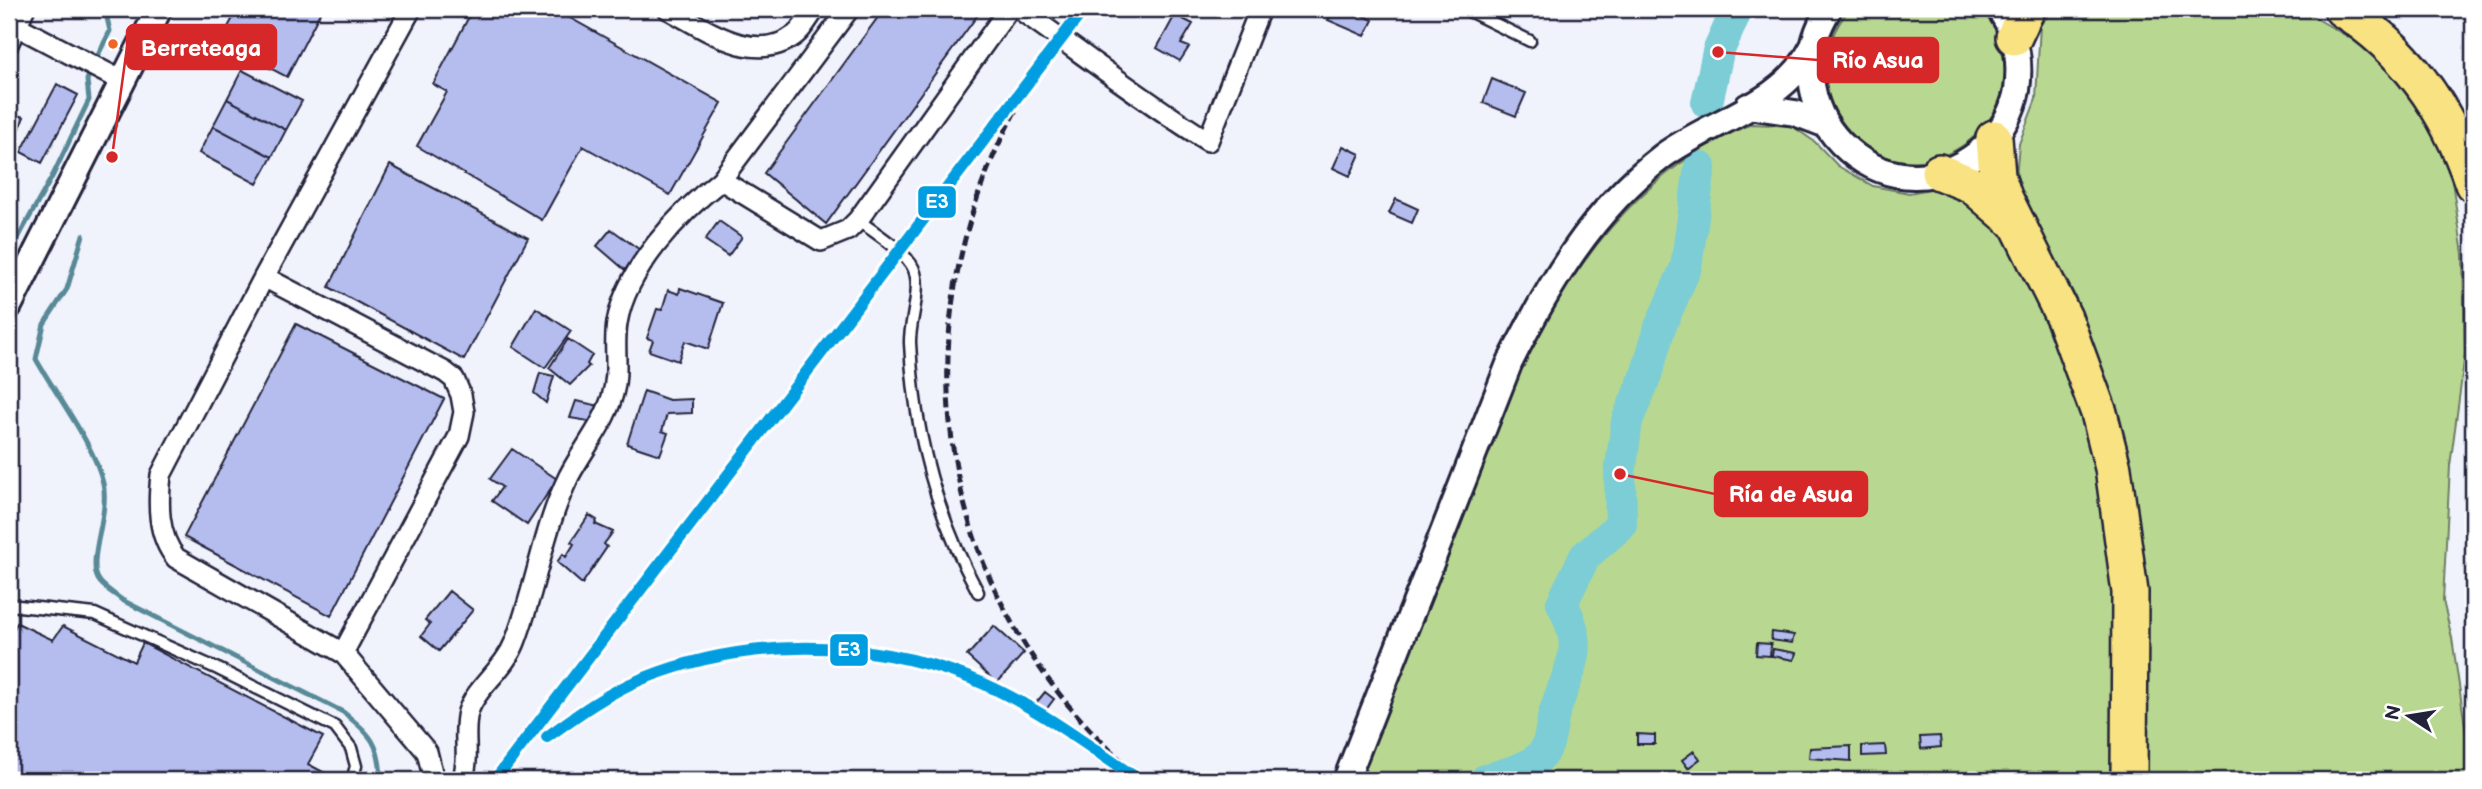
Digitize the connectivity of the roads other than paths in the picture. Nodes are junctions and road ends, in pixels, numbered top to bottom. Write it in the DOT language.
graph roads {
  1 [pos="27,9"];
  2 [pos="159,9"];
  3 [pos="411,9"];
  4 [pos="667,9"];
  5 [pos="815,9"];
  6 [pos="849,9"];
  7 [pos="1009,9"];
  8 [pos="1019,9"];
  9 [pos="1260,9"];
  10 [pos="1465,9"];
  11 [pos="1829,9"];
  12 [pos="2342,9"];
  13 [pos="2013,18"];
  14 [pos="14,24"];
  15 [pos="1530,41"];
  16 [pos="9,48"];
  17 [pos="1812,48"];
  18 [pos="122,81"];
  19 [pos="1748,106"];
  20 [pos="1824,124"];
  21 [pos="1994,138"];
  22 [pos="1939,172"];
  23 [pos="721,180"];
  24 [pos="2473,184"];
  25 [pos="858,220"];
  26 [pos="2013,220"];
  27 [pos="264,277"];
  28 [pos="9,306"];
  29 [pos="978,592"];
  30 [pos="9,605"];
  31 [pos="343,653"];
  32 [pos="352,780"];
  33 [pos="434,780"];
  34 [pos="462,780"];
  35 [pos="1346,780"];
  36 [pos="2129,780"];
  1 -- 14 [label="street"];
  2 -- 18 [label="street"];
  3 -- 27 [label="street"];
  4 -- 5 [label="street"];
  6 -- 23 [label="street"];
  7 -- 25 [label="street"];
  8 -- 9 [label="street"];
  10 -- 15 [label="lane"];
  11 -- 17 [label="street"];
  12 -- 24 [label="highway"];
  13 -- 21 [label="street"];
  14 -- 16 [label="street"];
  14 -- 18 [label="street"];
  17 -- 19 [label="street"];
  17 -- 20 [label="street"];
  18 -- 28 [label="street"];
  19 -- 20 [label="street"];
  19 -- 35 [label="street"];
  20 -- 22 [label="street"];
  21 -- 22 [label="street"];
  21 -- 26 [label="highway"];
  22 -- 26 [label="highway"];
  23 -- 25 [label="street"];
  23 -- 34 [label="street"];
  25 -- 29 [label="lane"];
  26 -- 36 [label="highway"];
  27 -- 31 [label="street"];
  27 -- 31 [label="street"];
  30 -- 32 [label="lane"];
  31 -- 33 [label="street"];
}
